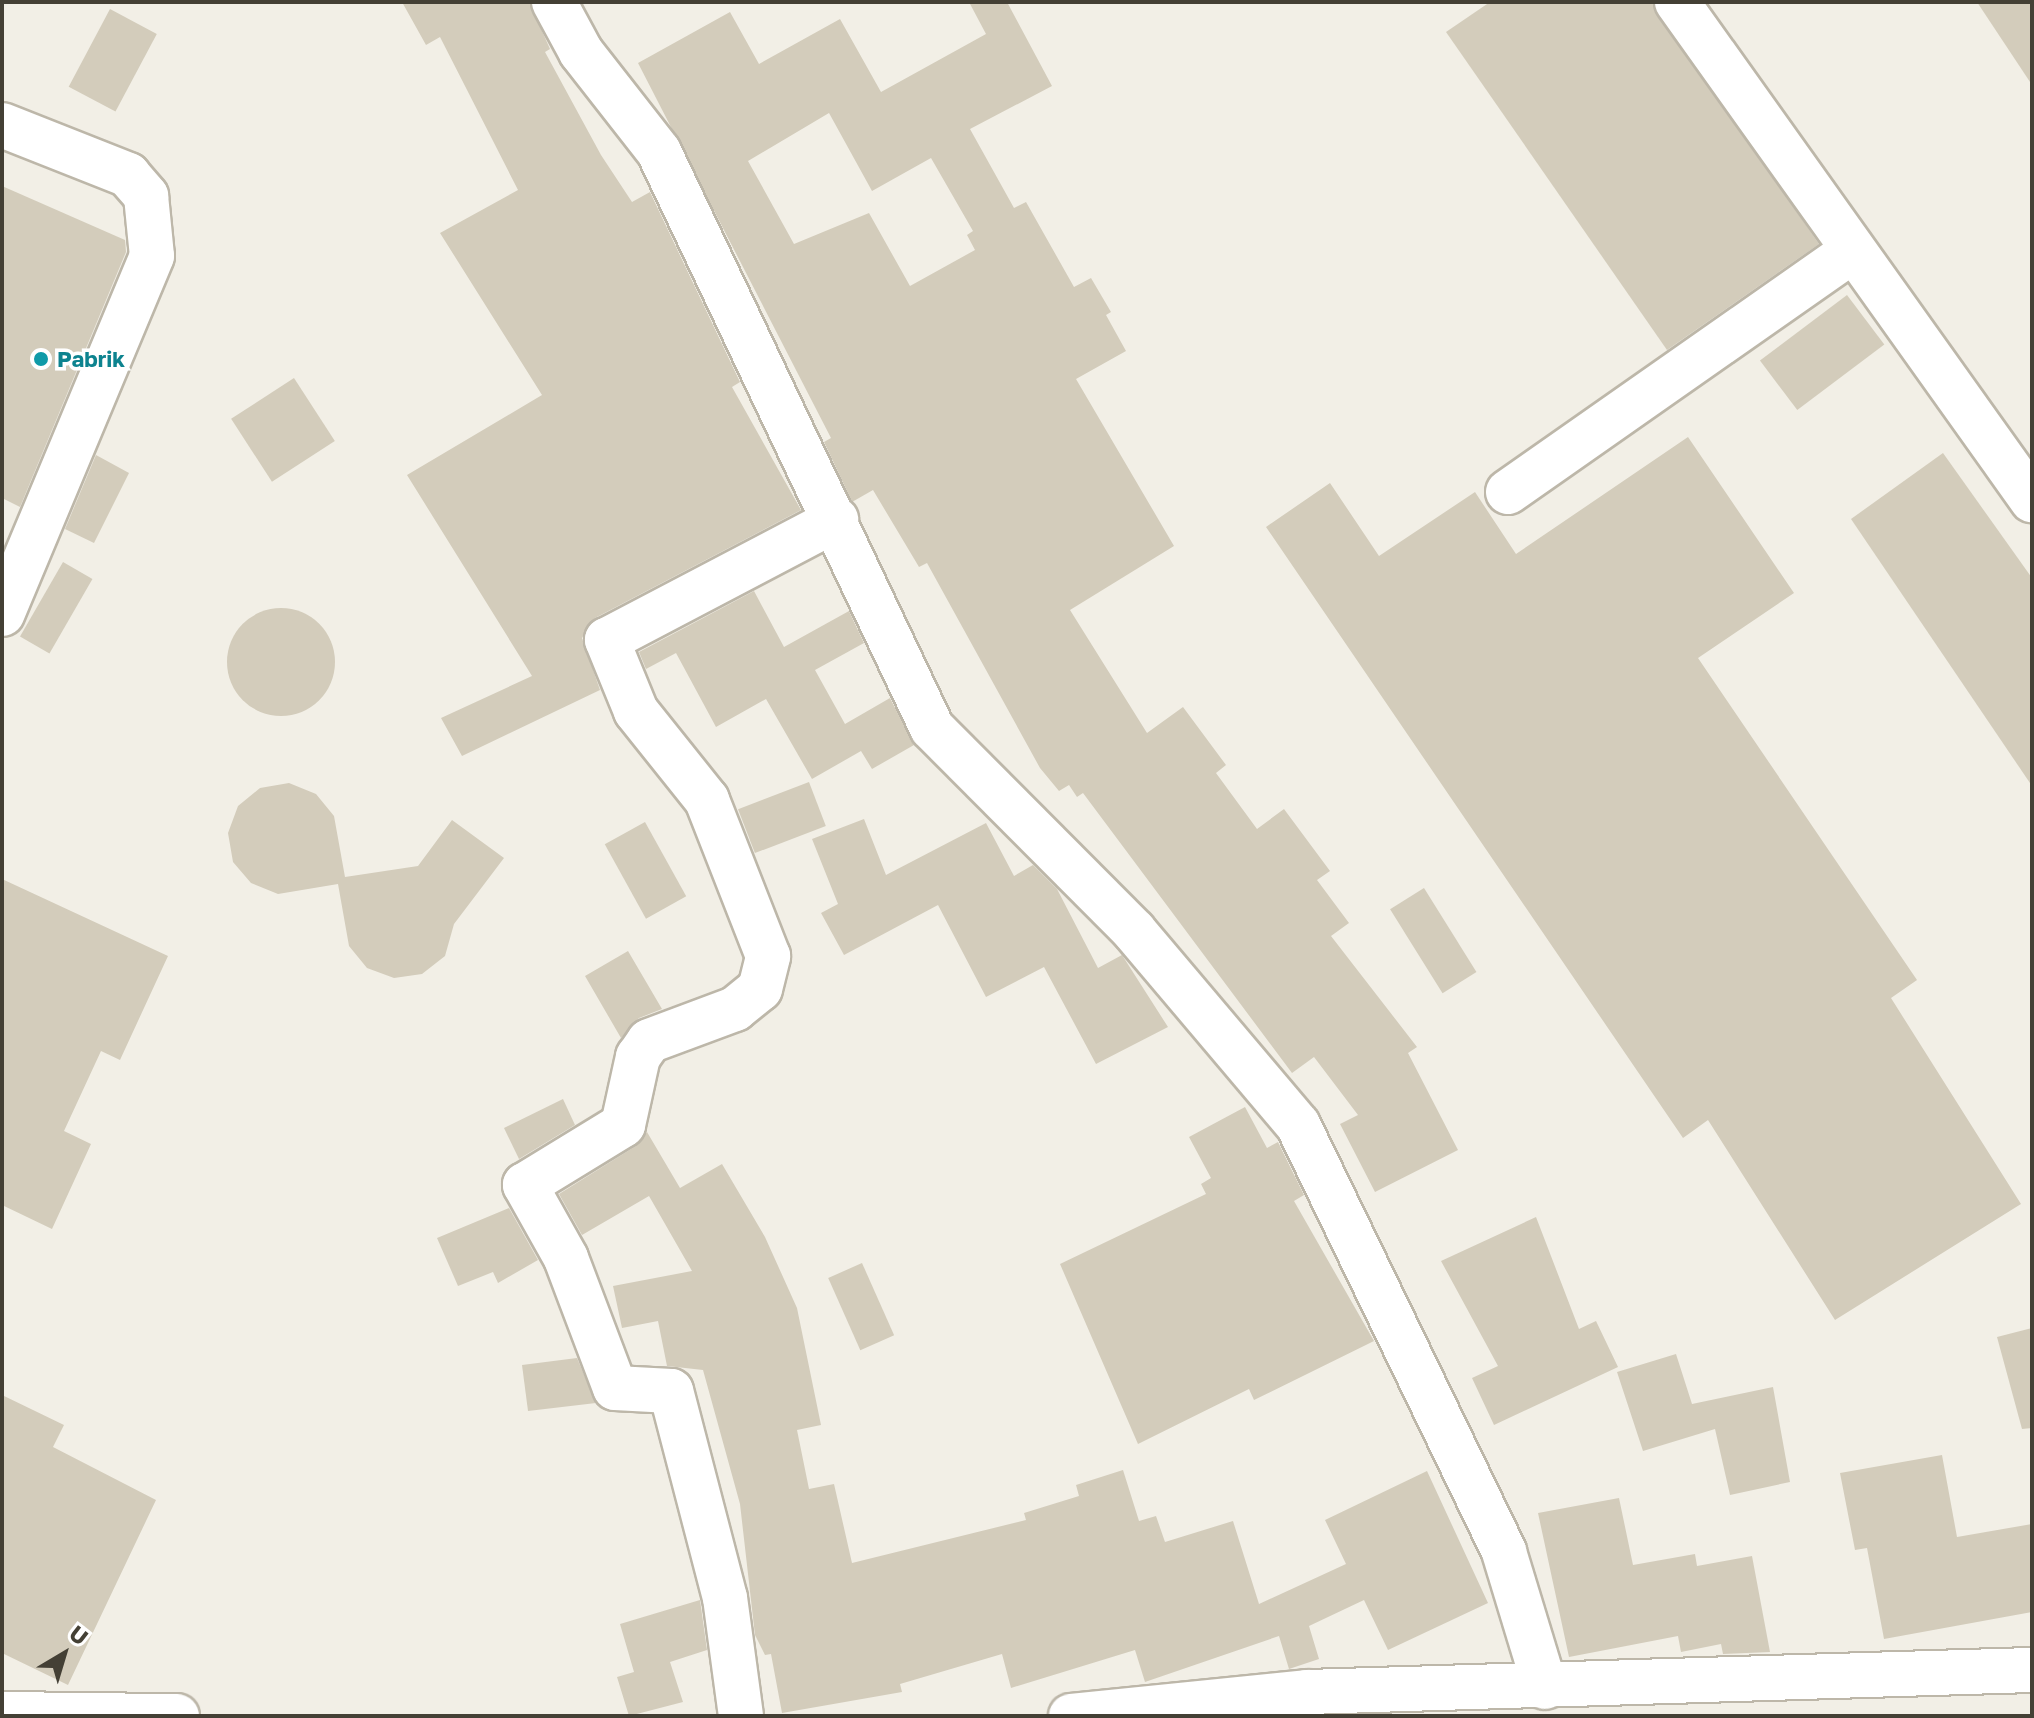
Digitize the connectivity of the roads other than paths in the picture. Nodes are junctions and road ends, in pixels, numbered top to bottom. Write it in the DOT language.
graph roads {
  1 [pos="554,2"];
  2 [pos="1677,2"];
  3 [pos="2,125"];
  4 [pos="1849,253"];
  5 [pos="1508,492"];
  6 [pos="2032,500"];
  7 [pos="836,520"];
  8 [pos="2,614"];
  9 [pos="2032,1670"];
  10 [pos="1545,1687"];
  11 [pos="2,1714"];
  12 [pos="177,1716"];
  13 [pos="741,1716"];
  14 [pos="1071,1716"];
  1 -- 7 [label="street"];
  2 -- 4 [label="street"];
  3 -- 8 [label="street"];
  4 -- 5 [label="street"];
  4 -- 6 [label="street"];
  7 -- 10 [label="street"];
  7 -- 13 [label="street"];
  9 -- 10 [label="street"];
  10 -- 14 [label="street"];
  11 -- 12 [label="street"];
}
